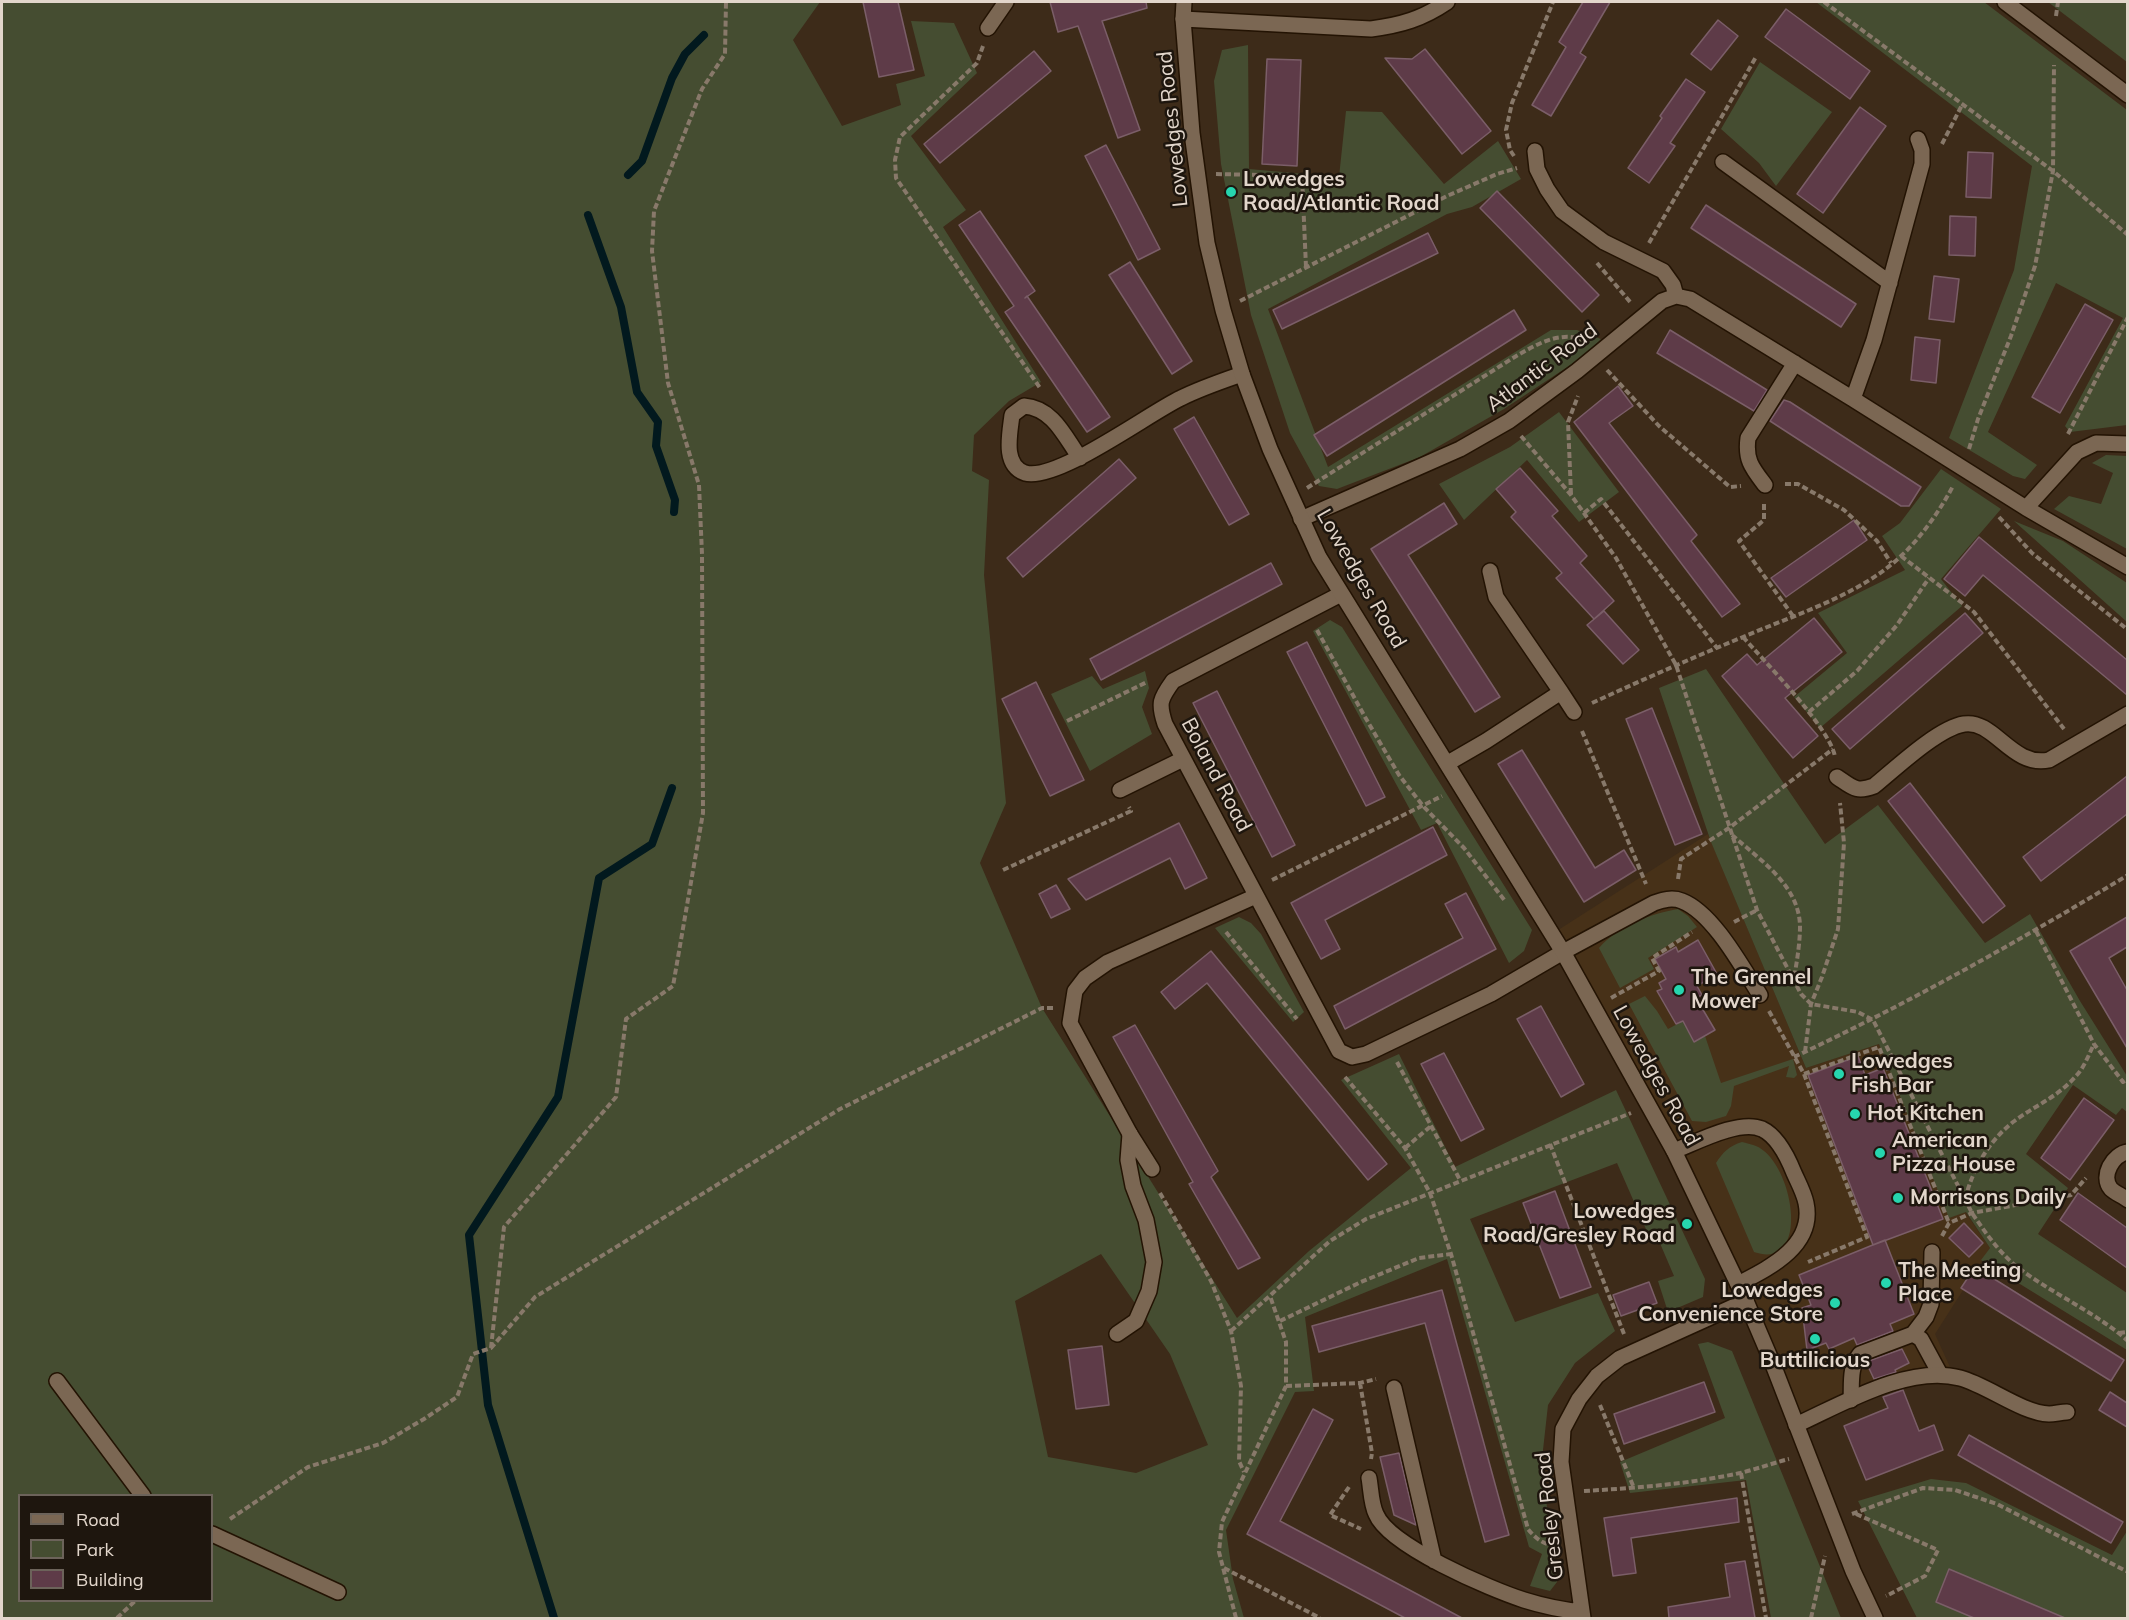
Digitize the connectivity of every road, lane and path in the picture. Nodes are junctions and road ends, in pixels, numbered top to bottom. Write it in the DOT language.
graph roads {
  1 [pos="726,2"];
  2 [pos="1006,2"];
  3 [pos="1184,2"];
  4 [pos="1447,2"];
  5 [pos="1553,2"];
  6 [pos="1824,2"];
  7 [pos="2005,2"];
  8 [pos="2058,2"];
  9 [pos="1183,19"];
  10 [pos="988,28"];
  11 [pos="2054,39"];
  12 [pos="1756,57"];
  13 [pos="2127,95"];
  14 [pos="1962,105"];
  15 [pos="1918,139"];
  16 [pos="1535,151"];
  17 [pos="1723,162"];
  18 [pos="1922,165"];
  19 [pos="2053,171"];
  20 [pos="1198,174"];
  21 [pos="2127,235"];
  22 [pos="1639,259"];
  23 [pos="1306,267"];
  24 [pos="1890,283"];
  25 [pos="1676,296"];
  26 [pos="1223,310"];
  27 [pos="2127,317"];
  28 [pos="1599,352"];
  29 [pos="1795,363"];
  30 [pos="1242,374"];
  31 [pos="1581,389"];
  32 [pos="1853,399"];
  33 [pos="1051,417"];
  34 [pos="1509,421"];
  35 [pos="2127,444"];
  36 [pos="1080,458"];
  37 [pos="2063,465"];
  38 [pos="1964,467"];
  39 [pos="1765,485"];
  40 [pos="1571,495"];
  41 [pos="1292,498"];
  42 [pos="2026,508"];
  43 [pos="1584,513"];
  44 [pos="1996,514"];
  45 [pos="1301,519"];
  46 [pos="1901,556"];
  47 [pos="1891,563"];
  48 [pos="2127,567"];
  49 [pos="1490,571"];
  50 [pos="1929,578"];
  51 [pos="1341,594"];
  52 [pos="1307,611"];
  53 [pos="1793,616"];
  54 [pos="2127,630"];
  55 [pos="1743,637"];
  56 [pos="1717,648"];
  57 [pos="1676,664"];
  58 [pos="1173,681"];
  59 [pos="1561,692"];
  60 [pos="1574,712"];
  61 [pos="1809,712"];
  62 [pos="2127,714"];
  63 [pos="1067,721"];
  64 [pos="2076,745"];
  65 [pos="1834,749"];
  66 [pos="1183,759"];
  67 [pos="1448,763"];
  68 [pos="1837,777"];
  69 [pos="1462,786"];
  70 [pos="1120,790"];
  71 [pos="1423,806"];
  72 [pos="1729,828"];
  73 [pos="1731,835"];
  74 [pos="1003,870"];
  75 [pos="2127,875"];
  76 [pos="1254,893"];
  77 [pos="1675,900"];
  78 [pos="1654,903"];
  79 [pos="1510,909"];
  80 [pos="1757,910"];
  81 [pos="1212,915"];
  82 [pos="1718,931"];
  83 [pos="2036,931"];
  84 [pos="1563,952"];
  85 [pos="1794,980"];
  86 [pos="1760,995"];
  87 [pos="1811,1004"];
  88 [pos="1594,1007"];
  89 [pos="1072,1008"];
  90 [pos="1873,1020"];
  91 [pos="1302,1026"];
  92 [pos="1387,1044"];
  93 [pos="2094,1044"];
  94 [pos="1339,1051"];
  95 [pos="1805,1052"];
  96 [pos="1794,1057"];
  97 [pos="1804,1074"];
  98 [pos="2127,1079"];
  99 [pos="1649,1106"];
  100 [pos="1431,1126"];
  101 [pos="1130,1134"];
  102 [pos="1550,1144"];
  103 [pos="1405,1148"];
  104 [pos="1674,1151"];
  105 [pos="2127,1152"];
  106 [pos="1152,1169"];
  107 [pos="2106,1175"];
  108 [pos="1460,1180"];
  109 [pos="1430,1193"];
  110 [pos="1965,1199"];
  111 [pos="2127,1200"];
  112 [pos="1972,1213"];
  113 [pos="1949,1222"];
  114 [pos="1932,1252"];
  115 [pos="1451,1254"];
  116 [pos="1807,1263"];
  117 [pos="1738,1284"];
  118 [pos="1270,1296"];
  119 [pos="1746,1301"];
  120 [pos="1280,1321"];
  121 [pos="1231,1331"];
  122 [pos="2127,1332"];
  123 [pos="2118,1333"];
  124 [pos="1117,1334"];
  125 [pos="1913,1334"];
  126 [pos="2127,1341"];
  127 [pos="491,1348"];
  128 [pos="1631,1352"];
  129 [pos="1940,1374"];
  130 [pos="57,1381"];
  131 [pos="1360,1383"];
  132 [pos="1591,1383"];
  133 [pos="1286,1386"];
  134 [pos="1394,1388"];
  135 [pos="1851,1400"];
  136 [pos="2067,1412"];
  137 [pos="1796,1425"];
  138 [pos="1807,1453"];
  139 [pos="1244,1473"];
  140 [pos="1741,1473"];
  141 [pos="1369,1478"];
  142 [pos="1634,1488"];
  143 [pos="1565,1491"];
  144 [pos="141,1494"];
  145 [pos="1855,1513"];
  146 [pos="1833,1521"];
  147 [pos="216,1529"];
  148 [pos="1573,1548"];
  149 [pos="1434,1561"];
  150 [pos="1223,1568"];
  151 [pos="2127,1572"];
  152 [pos="338,1592"];
  153 [pos="134,1602"];
  154 [pos="1872,1611"];
  155 [pos="1583,1615"];
  156 [pos="117,1618"];
  157 [pos="1236,1618"];
  158 [pos="1320,1618"];
  159 [pos="1766,1618"];
  160 [pos="1811,1618"];
  1 -- 127 [label="path"];
  2 -- 10 [label="street"];
  3 -- 9 [label="street, Lowedges Road"];
  4 -- 9 [label="street, Lowedges Road"];
  5 -- 23 [label="path"];
  6 -- 14 [label="path"];
  7 -- 11 [label="street"];
  8 -- 11 [label="path"];
  9 -- 20 [label="street, Lowedges Road"];
  10 -- 33 [label="path"];
  11 -- 13 [label="street"];
  11 -- 19 [label="path"];
  12 -- 22 [label="path"];
  14 -- 18 [label="path"];
  14 -- 19 [label="path"];
  15 -- 18 [label="street"];
  16 -- 22 [label="street"];
  17 -- 24 [label="street"];
  18 -- 24 [label="street"];
  19 -- 21 [label="path"];
  19 -- 38 [label="path"];
  20 -- 23 [label="path"];
  20 -- 26 [label="street, Lowedges Road"];
  22 -- 25 [label="street"];
  23 -- 26 [label="path"];
  24 -- 32 [label="street"];
  25 -- 28 [label="street, Atlantic Road"];
  25 -- 29 [label="street"];
  26 -- 30 [label="street, Lowedges Road"];
  27 -- 37 [label="path"];
  28 -- 34 [label="street, Atlantic Road"];
  28 -- 39 [label="path"];
  28 -- 41 [label="path"];
  29 -- 32 [label="street"];
  29 -- 39 [label="street"];
  30 -- 36 [label="street"];
  30 -- 41 [label="street, Lowedges Road"];
  31 -- 40 [label="path"];
  32 -- 38 [label="street"];
  33 -- 36 [label="street"];
  33 -- 36 [label="street"];
  34 -- 40 [label="path"];
  34 -- 45 [label="street, Atlantic Road"];
  35 -- 37 [label="street"];
  37 -- 42 [label="street"];
  38 -- 42 [label="street"];
  38 -- 46 [label="path"];
  39 -- 47 [label="path"];
  39 -- 53 [label="path"];
  40 -- 43 [label="path"];
  41 -- 45 [label="street, Lowedges Road"];
  42 -- 48 [label="street"];
  43 -- 56 [label="path"];
  43 -- 57 [label="path"];
  44 -- 54 [label="path"];
  45 -- 51 [label="street, Lowedges Road"];
  46 -- 47 [label="path"];
  46 -- 50 [label="path"];
  47 -- 53 [label="path"];
  49 -- 59 [label="street"];
  50 -- 61 [label="path"];
  50 -- 64 [label="path"];
  51 -- 52 [label="street"];
  51 -- 67 [label="street, Lowedges Road"];
  52 -- 58 [label="street"];
  52 -- 71 [label="path"];
  53 -- 55 [label="path"];
  55 -- 56 [label="path"];
  55 -- 61 [label="path"];
  56 -- 57 [label="path"];
  57 -- 60 [label="path"];
  57 -- 72 [label="path"];
  58 -- 63 [label="path"];
  58 -- 66 [label="street, Boland Road"];
  59 -- 60 [label="street"];
  59 -- 67 [label="street"];
  60 -- 78 [label="path"];
  61 -- 65 [label="path"];
  62 -- 64 [label="street"];
  64 -- 68 [label="street"];
  65 -- 68 [label="path"];
  65 -- 72 [label="path"];
  66 -- 70 [label="street"];
  66 -- 76 [label="street, Boland Road"];
  67 -- 69 [label="street, Lowedges Road"];
  68 -- 87 [label="path"];
  69 -- 71 [label="path"];
  69 -- 84 [label="street, Lowedges Road"];
  70 -- 74 [label="path"];
  71 -- 76 [label="path"];
  71 -- 79 [label="path"];
  72 -- 73 [label="path"];
  72 -- 77 [label="path"];
  73 -- 80 [label="path"];
  73 -- 85 [label="path"];
  75 -- 83 [label="path"];
  76 -- 81 [label="street"];
  76 -- 94 [label="street, Boland Road"];
  77 -- 78 [label="street"];
  77 -- 82 [label="street"];
  78 -- 84 [label="street"];
  80 -- 82 [label="path"];
  80 -- 85 [label="path"];
  81 -- 89 [label="street"];
  81 -- 91 [label="path"];
  82 -- 86 [label="street"];
  82 -- 88 [label="path"];
  83 -- 90 [label="path"];
  83 -- 93 [label="path"];
  84 -- 88 [label="street, Lowedges Road"];
  84 -- 92 [label="street"];
  85 -- 87 [label="path"];
  86 -- 96 [label="path"];
  87 -- 90 [label="path"];
  87 -- 95 [label="path"];
  88 -- 99 [label="street, Lowedges Road"];
  89 -- 101 [label="street"];
  89 -- 127 [label="path"];
  90 -- 95 [label="path"];
  90 -- 110 [label="path"];
  92 -- 94 [label="street"];
  92 -- 100 [label="path"];
  93 -- 98 [label="path"];
  93 -- 110 [label="path"];
  94 -- 103 [label="path"];
  95 -- 96 [label="path"];
  96 -- 97 [label="path"];
  97 -- 113 [label="path"];
  97 -- 116 [label="path"];
  99 -- 102 [label="path"];
  99 -- 104 [label="street, Lowedges Road"];
  100 -- 103 [label="path"];
  100 -- 108 [label="path"];
  101 -- 106 [label="street"];
  101 -- 124 [label="street"];
  102 -- 108 [label="path"];
  102 -- 128 [label="path"];
  103 -- 109 [label="path"];
  104 -- 117 [label="street, Lowedges Road"];
  104 -- 117 [label="street"];
  105 -- 107 [label="street"];
  106 -- 121 [label="path"];
  107 -- 111 [label="street"];
  107 -- 112 [label="path"];
  108 -- 109 [label="path"];
  109 -- 115 [label="path"];
  109 -- 118 [label="path"];
  110 -- 112 [label="path"];
  112 -- 113 [label="path"];
  112 -- 123 [label="path"];
  113 -- 114 [label="path"];
  114 -- 125 [label="street"];
  115 -- 120 [label="path"];
  115 -- 148 [label="path"];
  117 -- 119 [label="street, Lowedges Road"];
  118 -- 120 [label="path"];
  118 -- 121 [label="path"];
  119 -- 128 [label="street, Gresley Road"];
  119 -- 137 [label="street, Lowedges Road"];
  120 -- 133 [label="path"];
  121 -- 139 [label="path"];
  122 -- 123 [label="path"];
  123 -- 126 [label="path"];
  125 -- 129 [label="street"];
  125 -- 135 [label="street"];
  127 -- 147 [label="path"];
  128 -- 132 [label="street, Gresley Road"];
  129 -- 135 [label="street"];
  129 -- 136 [label="street"];
  130 -- 144 [label="street"];
  131 -- 133 [label="path"];
  131 -- 134 [label="path"];
  131 -- 141 [label="path"];
  132 -- 142 [label="path"];
  132 -- 143 [label="street, Gresley Road"];
  133 -- 139 [label="path"];
  134 -- 149 [label="street"];
  135 -- 137 [label="street"];
  137 -- 138 [label="street, Lowedges Road"];
  138 -- 140 [label="path"];
  138 -- 146 [label="street, Lowedges Road"];
  139 -- 150 [label="path"];
  140 -- 142 [label="path"];
  140 -- 159 [label="path"];
  141 -- 149 [label="street, Gresley Road"];
  142 -- 143 [label="path"];
  143 -- 148 [label="street, Gresley Road"];
  145 -- 146 [label="path"];
  145 -- 151 [label="path"];
  145 -- 154 [label="path"];
  146 -- 154 [label="street, Lowedges Road"];
  146 -- 160 [label="path"];
  147 -- 152 [label="street"];
  148 -- 155 [label="street, Gresley Road"];
  149 -- 155 [label="street, Gresley Road"];
  150 -- 157 [label="path"];
  150 -- 158 [label="path"];
  153 -- 156 [label="path"];
}
